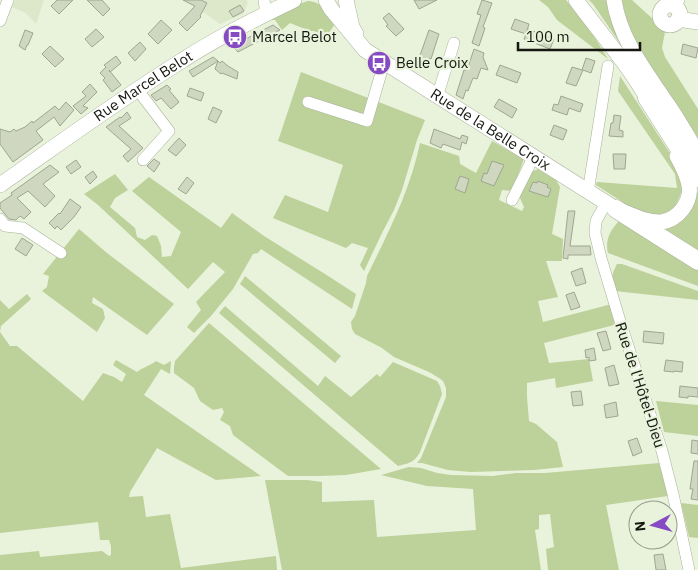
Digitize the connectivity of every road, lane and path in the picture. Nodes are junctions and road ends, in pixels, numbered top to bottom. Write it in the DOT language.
graph roads {
  1 [pos="8,0"];
  2 [pos="294,0"];
  3 [pos="326,0"];
  4 [pos="346,0"];
  5 [pos="576,0"];
  6 [pos="650,0"];
  7 [pos="615,6"];
  8 [pos="265,7"];
  9 [pos="673,9"];
  10 [pos="0,21"];
  11 [pos="698,22"];
  12 [pos="454,43"];
  13 [pos="366,50"];
  14 [pos="384,63"];
  15 [pos="608,66"];
  16 [pos="137,89"];
  17 [pos="437,97"];
  18 [pos="647,98"];
  19 [pos="308,102"];
  20 [pos="698,154"];
  21 [pos="533,158"];
  22 [pos="143,160"];
  23 [pos="698,178"];
  24 [pos="0,185"];
  25 [pos="588,192"];
  26 [pos="512,200"];
  27 [pos="611,206"];
  28 [pos="0,219"];
  29 [pos="62,253"];
  30 [pos="698,261"];
  31 [pos="689,570"];
  1 -- 10 [label="street"];
  2 -- 8 [label="main road, Rue Marcel Belot"];
  3 -- 13 [label="main road, Rue de la Belle Croix"];
  4 -- 13 [label="main road, Rue de la Belle Croix"];
  5 -- 18 [label="main road, Rue de la Belle Croix"];
  6 -- 9 [label="main road"];
  7 -- 20 [label="main road"];
  8 -- 16 [label="main road, Rue Marcel Belot"];
  9 -- 11 [label="main road"];
  12 -- 17 [label="street"];
  13 -- 14 [label="main road, Rue de la Belle Croix"];
  14 -- 17 [label="main road, Rue de la Belle Croix"];
  14 -- 19 [label="street"];
  15 -- 25 [label="street"];
  16 -- 22 [label="street"];
  16 -- 24 [label="main road, Rue Marcel Belot"];
  17 -- 21 [label="main road, Rue de la Belle Croix"];
  18 -- 23 [label="highway"];
  18 -- 27 [label="main road, Rue de la Belle Croix"];
  21 -- 25 [label="main road, Rue de la Belle Croix"];
  21 -- 26 [label="street"];
  25 -- 27 [label="main road, Rue de la Belle Croix"];
  27 -- 30 [label="highway"];
  27 -- 31 [label="street, Rue de l'Hôtel-Dieu"];
  28 -- 29 [label="street"];
}
